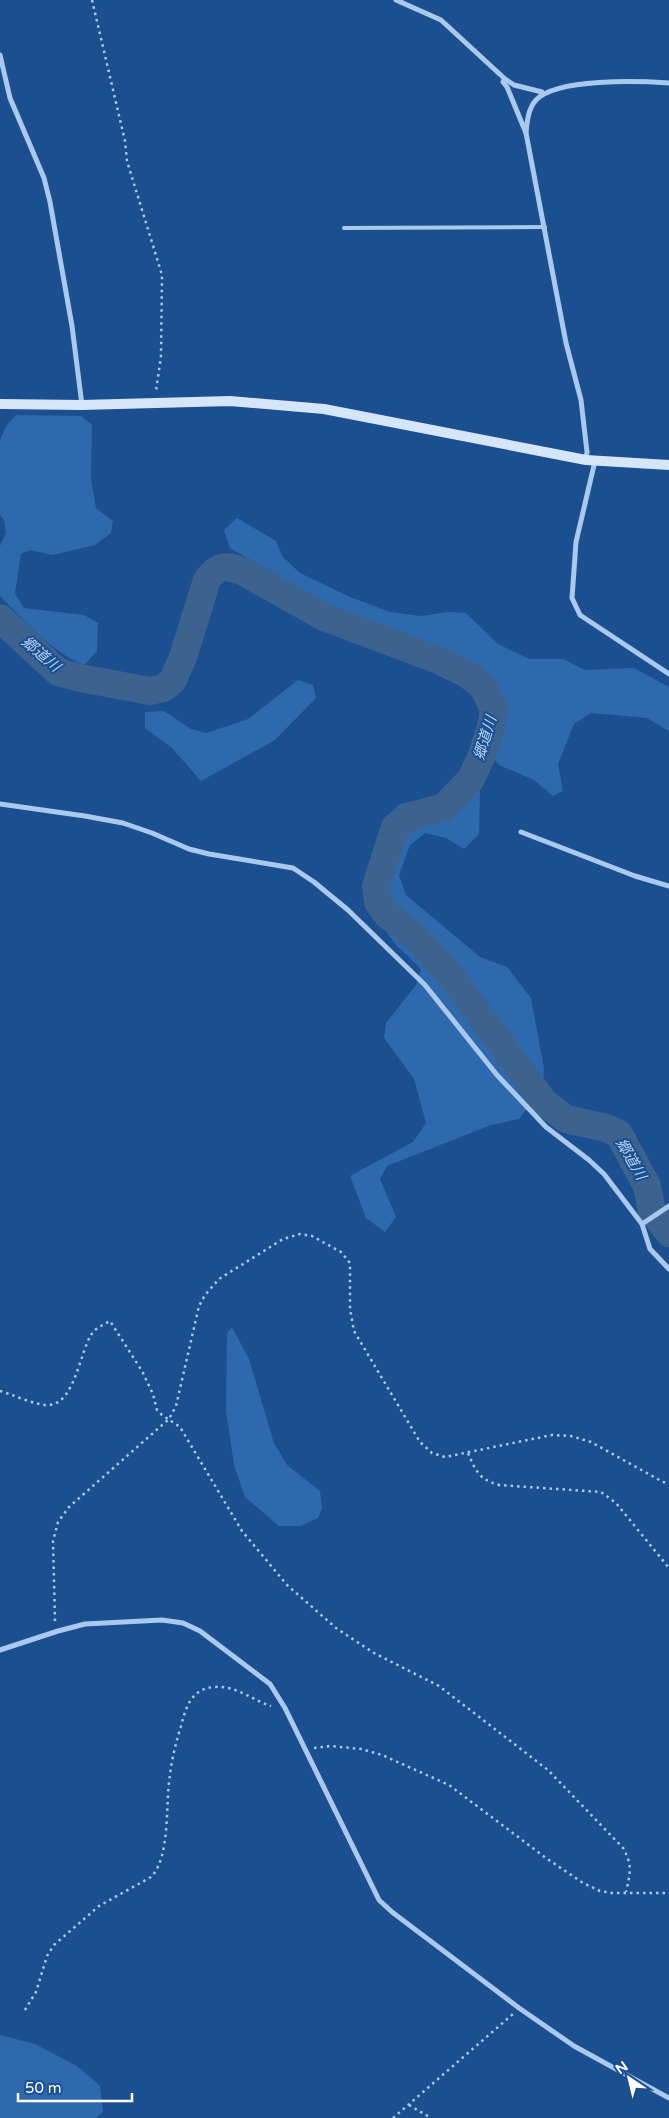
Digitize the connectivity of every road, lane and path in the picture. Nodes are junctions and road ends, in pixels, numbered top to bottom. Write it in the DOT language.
graph roads {
  1 [pos="92,0"];
  2 [pos="396,0"];
  3 [pos="0,55"];
  4 [pos="505,79"];
  5 [pos="669,83"];
  6 [pos="543,94"];
  7 [pos="526,133"];
  8 [pos="545,227"];
  9 [pos="344,228"];
  10 [pos="0,404"];
  11 [pos="151,404"];
  12 [pos="82,406"];
  13 [pos="591,460"];
  14 [pos="669,465"];
  15 [pos="669,674"];
  16 [pos="0,804"];
  17 [pos="521,832"];
  18 [pos="669,886"];
  19 [pos="666,1208"];
  20 [pos="642,1224"];
  21 [pos="669,1269"];
  22 [pos="0,1391"];
  23 [pos="169,1419"];
  24 [pos="468,1453"];
  25 [pos="669,1483"];
  26 [pos="669,1568"];
  27 [pos="58,1630"];
  28 [pos="0,1650"];
  29 [pos="285,1708"];
  30 [pos="306,1751"];
  31 [pos="626,1892"];
  32 [pos="669,1893"];
  33 [pos="520,2008"];
  34 [pos="25,2010"];
  35 [pos="669,2098"];
  36 [pos="408,2104"];
  37 [pos="393,2118"];
  38 [pos="431,2118"];
  1 -- 11 [label="path"];
  2 -- 4 [label="street"];
  3 -- 12 [label="street"];
  4 -- 6 [label="street"];
  4 -- 7 [label="street"];
  5 -- 6 [label="street"];
  6 -- 7 [label="street"];
  7 -- 8 [label="street"];
  8 -- 9 [label="lane"];
  8 -- 13 [label="street"];
  10 -- 12 [label="street"];
  11 -- 12 [label="street"];
  11 -- 13 [label="street"];
  13 -- 14 [label="street"];
  13 -- 15 [label="street"];
  16 -- 20 [label="street"];
  17 -- 18 [label="street"];
  19 -- 20 [label="street"];
  20 -- 21 [label="street"];
  22 -- 23 [label="path"];
  23 -- 24 [label="path"];
  23 -- 27 [label="path"];
  23 -- 31 [label="path"];
  24 -- 25 [label="path"];
  24 -- 26 [label="path"];
  27 -- 28 [label="street"];
  27 -- 29 [label="street"];
  29 -- 30 [label="street"];
  29 -- 34 [label="path"];
  30 -- 31 [label="path"];
  30 -- 33 [label="street"];
  31 -- 32 [label="path"];
  33 -- 35 [label="street"];
  33 -- 36 [label="path"];
  36 -- 37 [label="path"];
  36 -- 38 [label="path"];
}
